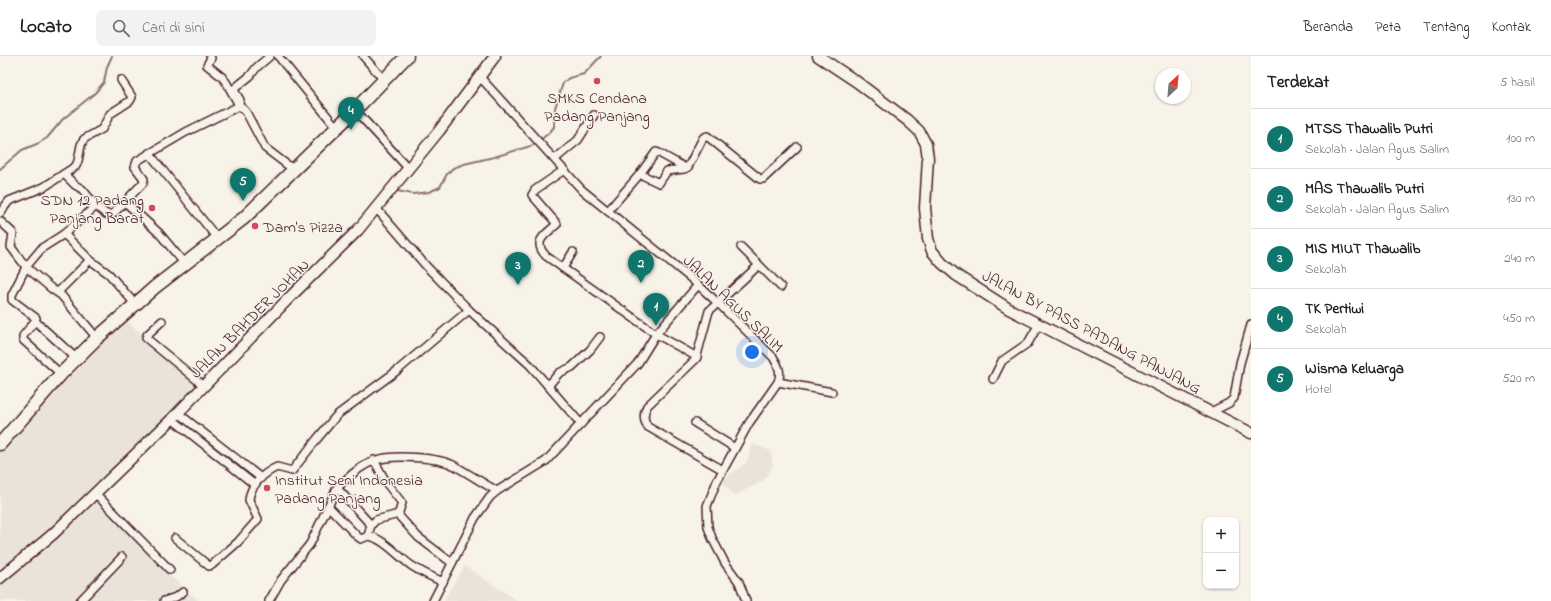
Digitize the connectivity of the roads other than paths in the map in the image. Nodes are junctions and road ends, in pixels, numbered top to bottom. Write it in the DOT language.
graph roads {
  1 [pos="210,56"];
  2 [pos="270,56"];
  3 [pos="278,56"];
  4 [pos="363,56"];
  5 [pos="407,56"];
  6 [pos="495,56"];
  7 [pos="819,56"];
  8 [pos="480,77"];
  9 [pos="121,80"];
  10 [pos="384,80"];
  11 [pos="238,105"];
  12 [pos="355,110"];
  13 [pos="594,116"];
  14 [pos="337,128"];
  15 [pos="797,147"];
  16 [pos="149,153"];
  17 [pos="555,159"];
  18 [pos="409,168"];
  19 [pos="686,168"];
  20 [pos="294,170"];
  21 [pos="564,170"];
  22 [pos="64,174"];
  23 [pos="640,174"];
  24 [pos="125,202"];
  25 [pos="96,206"];
  26 [pos="376,208"];
  27 [pos="608,211"];
  28 [pos="0,213"];
  29 [pos="0,221"];
  30 [pos="64,234"];
  31 [pos="217,238"];
  32 [pos="741,247"];
  33 [pos="574,252"];
  34 [pos="90,260"];
  35 [pos="184,264"];
  36 [pos="759,265"];
  37 [pos="26,267"];
  38 [pos="563,268"];
  39 [pos="698,285"];
  40 [pos="781,287"];
  41 [pos="58,292"];
  42 [pos="718,303"];
  43 [pos="136,304"];
  44 [pos="469,310"];
  45 [pos="35,321"];
  46 [pos="162,321"];
  47 [pos="1039,324"];
  48 [pos="1251,325"];
  49 [pos="656,334"];
  50 [pos="600,337"];
  51 [pos="97,338"];
  52 [pos="697,357"];
  53 [pos="77,359"];
  54 [pos="61,374"];
  55 [pos="992,379"];
  56 [pos="778,382"];
  57 [pos="203,386"];
  58 [pos="548,386"];
  59 [pos="832,392"];
  60 [pos="1211,412"];
  61 [pos="175,416"];
  62 [pos="695,423"];
  63 [pos="581,424"];
  64 [pos="1251,433"];
  65 [pos="0,444"];
  66 [pos="735,448"];
  67 [pos="374,460"];
  68 [pos="723,470"];
  69 [pos="261,478"];
  70 [pos="255,485"];
  71 [pos="337,488"];
  72 [pos="497,491"];
  73 [pos="95,493"];
  74 [pos="328,506"];
  75 [pos="399,514"];
  76 [pos="371,525"];
  77 [pos="368,536"];
  78 [pos="175,538"];
  79 [pos="122,557"];
  80 [pos="452,563"];
  81 [pos="170,570"];
  82 [pos="0,578"];
  83 [pos="443,582"];
  84 [pos="183,592"];
  85 [pos="80,601"];
  86 [pos="164,601"];
  87 [pos="269,601"];
  88 [pos="433,601"];
  89 [pos="746,601"];
  1 -- 11 [label="street"];
  2 -- 11 [label="street"];
  3 -- 14 [label="street"];
  4 -- 10 [label="street"];
  5 -- 10 [label="highway"];
  6 -- 8 [label="main road, JALAN BAHDER JOHAN"];
  7 -- 47 [label="main road, JALAN BY PASS PADANG PANJANG"];
  8 -- 17 [label="street, JALAN AGUS SALIM"];
  8 -- 18 [label="main road, JALAN BAHDER JOHAN"];
  9 -- 22 [label="street"];
  10 -- 12 [label="highway"];
  11 -- 16 [label="street"];
  11 -- 20 [label="street"];
  12 -- 14 [label="highway"];
  12 -- 18 [label="street"];
  13 -- 17 [label="street"];
  14 -- 20 [label="highway"];
  15 -- 19 [label="street"];
  16 -- 24 [label="street"];
  16 -- 31 [label="street"];
  17 -- 21 [label="street, JALAN AGUS SALIM"];
  18 -- 26 [label="main road, JALAN BAHDER JOHAN"];
  19 -- 23 [label="street"];
  19 -- 23 [label="street"];
  20 -- 31 [label="highway"];
  21 -- 27 [label="street, JALAN AGUS SALIM"];
  21 -- 38 [label="street"];
  22 -- 25 [label="street"];
  22 -- 28 [label="street"];
  23 -- 27 [label="street"];
  24 -- 25 [label="street"];
  24 -- 35 [label="street"];
  25 -- 30 [label="street"];
  26 -- 44 [label="street"];
  26 -- 57 [label="main road, JALAN BAHDER JOHAN"];
  27 -- 39 [label="street, JALAN AGUS SALIM"];
  29 -- 37 [label="street"];
  30 -- 34 [label="street"];
  30 -- 37 [label="street"];
  31 -- 35 [label="highway"];
  32 -- 36 [label="street"];
  33 -- 38 [label="street"];
  34 -- 41 [label="street"];
  34 -- 43 [label="street"];
  35 -- 43 [label="highway"];
  36 -- 40 [label="street"];
  36 -- 42 [label="street"];
  37 -- 41 [label="street"];
  37 -- 45 [label="street"];
  38 -- 49 [label="street"];
  39 -- 42 [label="street, JALAN AGUS SALIM"];
  39 -- 49 [label="street"];
  41 -- 51 [label="street"];
  42 -- 52 [label="street"];
  42 -- 56 [label="street, JALAN AGUS SALIM"];
  43 -- 51 [label="highway"];
  44 -- 58 [label="street"];
  44 -- 69 [label="street"];
  45 -- 53 [label="street"];
  45 -- 54 [label="street"];
  46 -- 57 [label="street"];
  47 -- 55 [label="street"];
  47 -- 60 [label="main road, JALAN BY PASS PADANG PANJANG"];
  48 -- 60 [label="street"];
  49 -- 52 [label="street"];
  49 -- 63 [label="street"];
  50 -- 58 [label="street"];
  51 -- 53 [label="highway"];
  52 -- 68 [label="street"];
  53 -- 54 [label="highway"];
  54 -- 65 [label="highway"];
  56 -- 59 [label="street"];
  56 -- 66 [label="street"];
  57 -- 61 [label="main road, JALAN BAHDER JOHAN"];
  58 -- 63 [label="street"];
  60 -- 64 [label="main road, JALAN BY PASS PADANG PANJANG"];
  61 -- 69 [label="street"];
  61 -- 70 [label="street"];
  61 -- 73 [label="main road, JALAN BAHDER JOHAN"];
  62 -- 66 [label="street"];
  63 -- 72 [label="street"];
  66 -- 68 [label="street"];
  67 -- 71 [label="street"];
  67 -- 72 [label="street"];
  67 -- 75 [label="street"];
  68 -- 89 [label="street"];
  69 -- 70 [label="street"];
  70 -- 78 [label="street"];
  71 -- 74 [label="street"];
  71 -- 76 [label="street"];
  72 -- 80 [label="street"];
  73 -- 81 [label="street"];
  73 -- 82 [label="main road, JALAN BAHDER JOHAN"];
  74 -- 77 [label="street"];
  74 -- 87 [label="street"];
  75 -- 76 [label="street"];
  75 -- 80 [label="street"];
  76 -- 77 [label="street"];
  77 -- 83 [label="street"];
  79 -- 85 [label="street"];
  80 -- 83 [label="street"];
  83 -- 88 [label="street"];
  84 -- 86 [label="street"];
}
